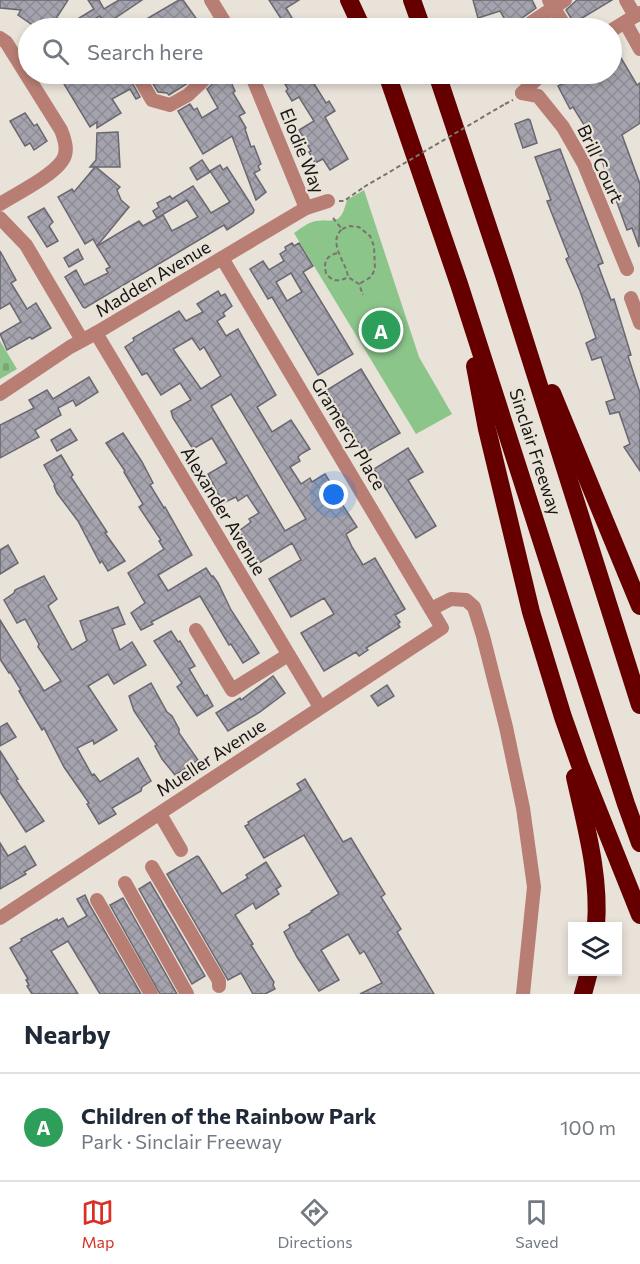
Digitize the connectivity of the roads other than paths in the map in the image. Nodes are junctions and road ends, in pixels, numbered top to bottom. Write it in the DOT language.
graph roads {
  1 [pos="211,0"];
  2 [pos="350,0"];
  3 [pos="362,0"];
  4 [pos="412,0"];
  5 [pos="426,0"];
  6 [pos="626,0"];
  7 [pos="556,2"];
  8 [pos="634,17"];
  9 [pos="222,18"];
  10 [pos="358,18"];
  11 [pos="368,18"];
  12 [pos="418,18"];
  13 [pos="430,18"];
  14 [pos="538,18"];
  15 [pos="562,18"];
  16 [pos="0,38"];
  17 [pos="640,49"];
  18 [pos="18,61"];
  19 [pos="33,84"];
  20 [pos="143,84"];
  21 [pos="200,84"];
  22 [pos="256,84"];
  23 [pos="385,84"];
  24 [pos="390,84"];
  25 [pos="440,84"];
  26 [pos="446,84"];
  27 [pos="531,84"];
  28 [pos="412,149"];
  29 [pos="464,155"];
  30 [pos="328,201"];
  31 [pos="0,204"];
  32 [pos="306,208"];
  33 [pos="0,218"];
  34 [pos="222,258"];
  35 [pos="627,269"];
  36 [pos="504,275"];
  37 [pos="459,284"];
  38 [pos="631,298"];
  39 [pos="640,323"];
  40 [pos="96,333"];
  41 [pos="82,340"];
  42 [pos="0,394"];
  43 [pos="640,606"];
  44 [pos="431,609"];
  45 [pos="442,628"];
  46 [pos="195,630"];
  47 [pos="288,655"];
  48 [pos="640,705"];
  49 [pos="320,707"];
  50 [pos="563,717"];
  51 [pos="160,814"];
  52 [pos="640,843"];
  53 [pos="181,850"];
  54 [pos="152,867"];
  55 [pos="124,883"];
  56 [pos="97,900"];
  57 [pos="640,915"];
  58 [pos="0,918"];
  59 [pos="596,922"];
  60 [pos="588,976"];
  61 [pos="219,986"];
  62 [pos="151,994"];
  63 [pos="186,994"];
  64 [pos="523,994"];
  65 [pos="583,994"];
  1 -- 9 [label="street"];
  2 -- 10 [label="highway"];
  3 -- 11 [label="highway"];
  4 -- 12 [label="highway"];
  5 -- 13 [label="highway"];
  6 -- 8 [label="street"];
  7 -- 14 [label="street"];
  7 -- 15 [label="street"];
  8 -- 17 [label="street"];
  16 -- 18 [label="street"];
  19 -- 31 [label="street"];
  20 -- 21 [label="street"];
  22 -- 32 [label="street, Elodie Way"];
  23 -- 28 [label="highway"];
  24 -- 28 [label="highway, Sinclair Freeway"];
  25 -- 29 [label="highway, Sinclair Freeway"];
  26 -- 29 [label="highway"];
  27 -- 35 [label="street, Brill Court"];
  28 -- 37 [label="highway, Sinclair Freeway"];
  29 -- 36 [label="highway, Sinclair Freeway"];
  30 -- 32 [label="street, Madden Avenue"];
  32 -- 34 [label="street, Madden Avenue"];
  33 -- 41 [label="street"];
  34 -- 40 [label="street, Madden Avenue"];
  34 -- 44 [label="street, Gramercy Place"];
  36 -- 43 [label="highway"];
  36 -- 48 [label="highway, Sinclair Freeway"];
  37 -- 50 [label="highway"];
  37 -- 52 [label="highway, Sinclair Freeway"];
  38 -- 39 [label="street"];
  40 -- 41 [label="street, Madden Avenue"];
  40 -- 47 [label="street, Alexander Avenue"];
  41 -- 42 [label="street, Madden Avenue"];
  44 -- 45 [label="street, Gramercy Place"];
  44 -- 64 [label="street"];
  45 -- 49 [label="street, Mueller Avenue"];
  46 -- 47 [label="street"];
  47 -- 49 [label="street, Alexander Avenue"];
  49 -- 51 [label="street, Mueller Avenue"];
  50 -- 57 [label="highway"];
  50 -- 59 [label="highway"];
  51 -- 53 [label="street"];
  51 -- 58 [label="street, Mueller Avenue"];
  54 -- 61 [label="street"];
  55 -- 63 [label="street"];
  56 -- 62 [label="street"];
  60 -- 65 [label="highway"];
}
